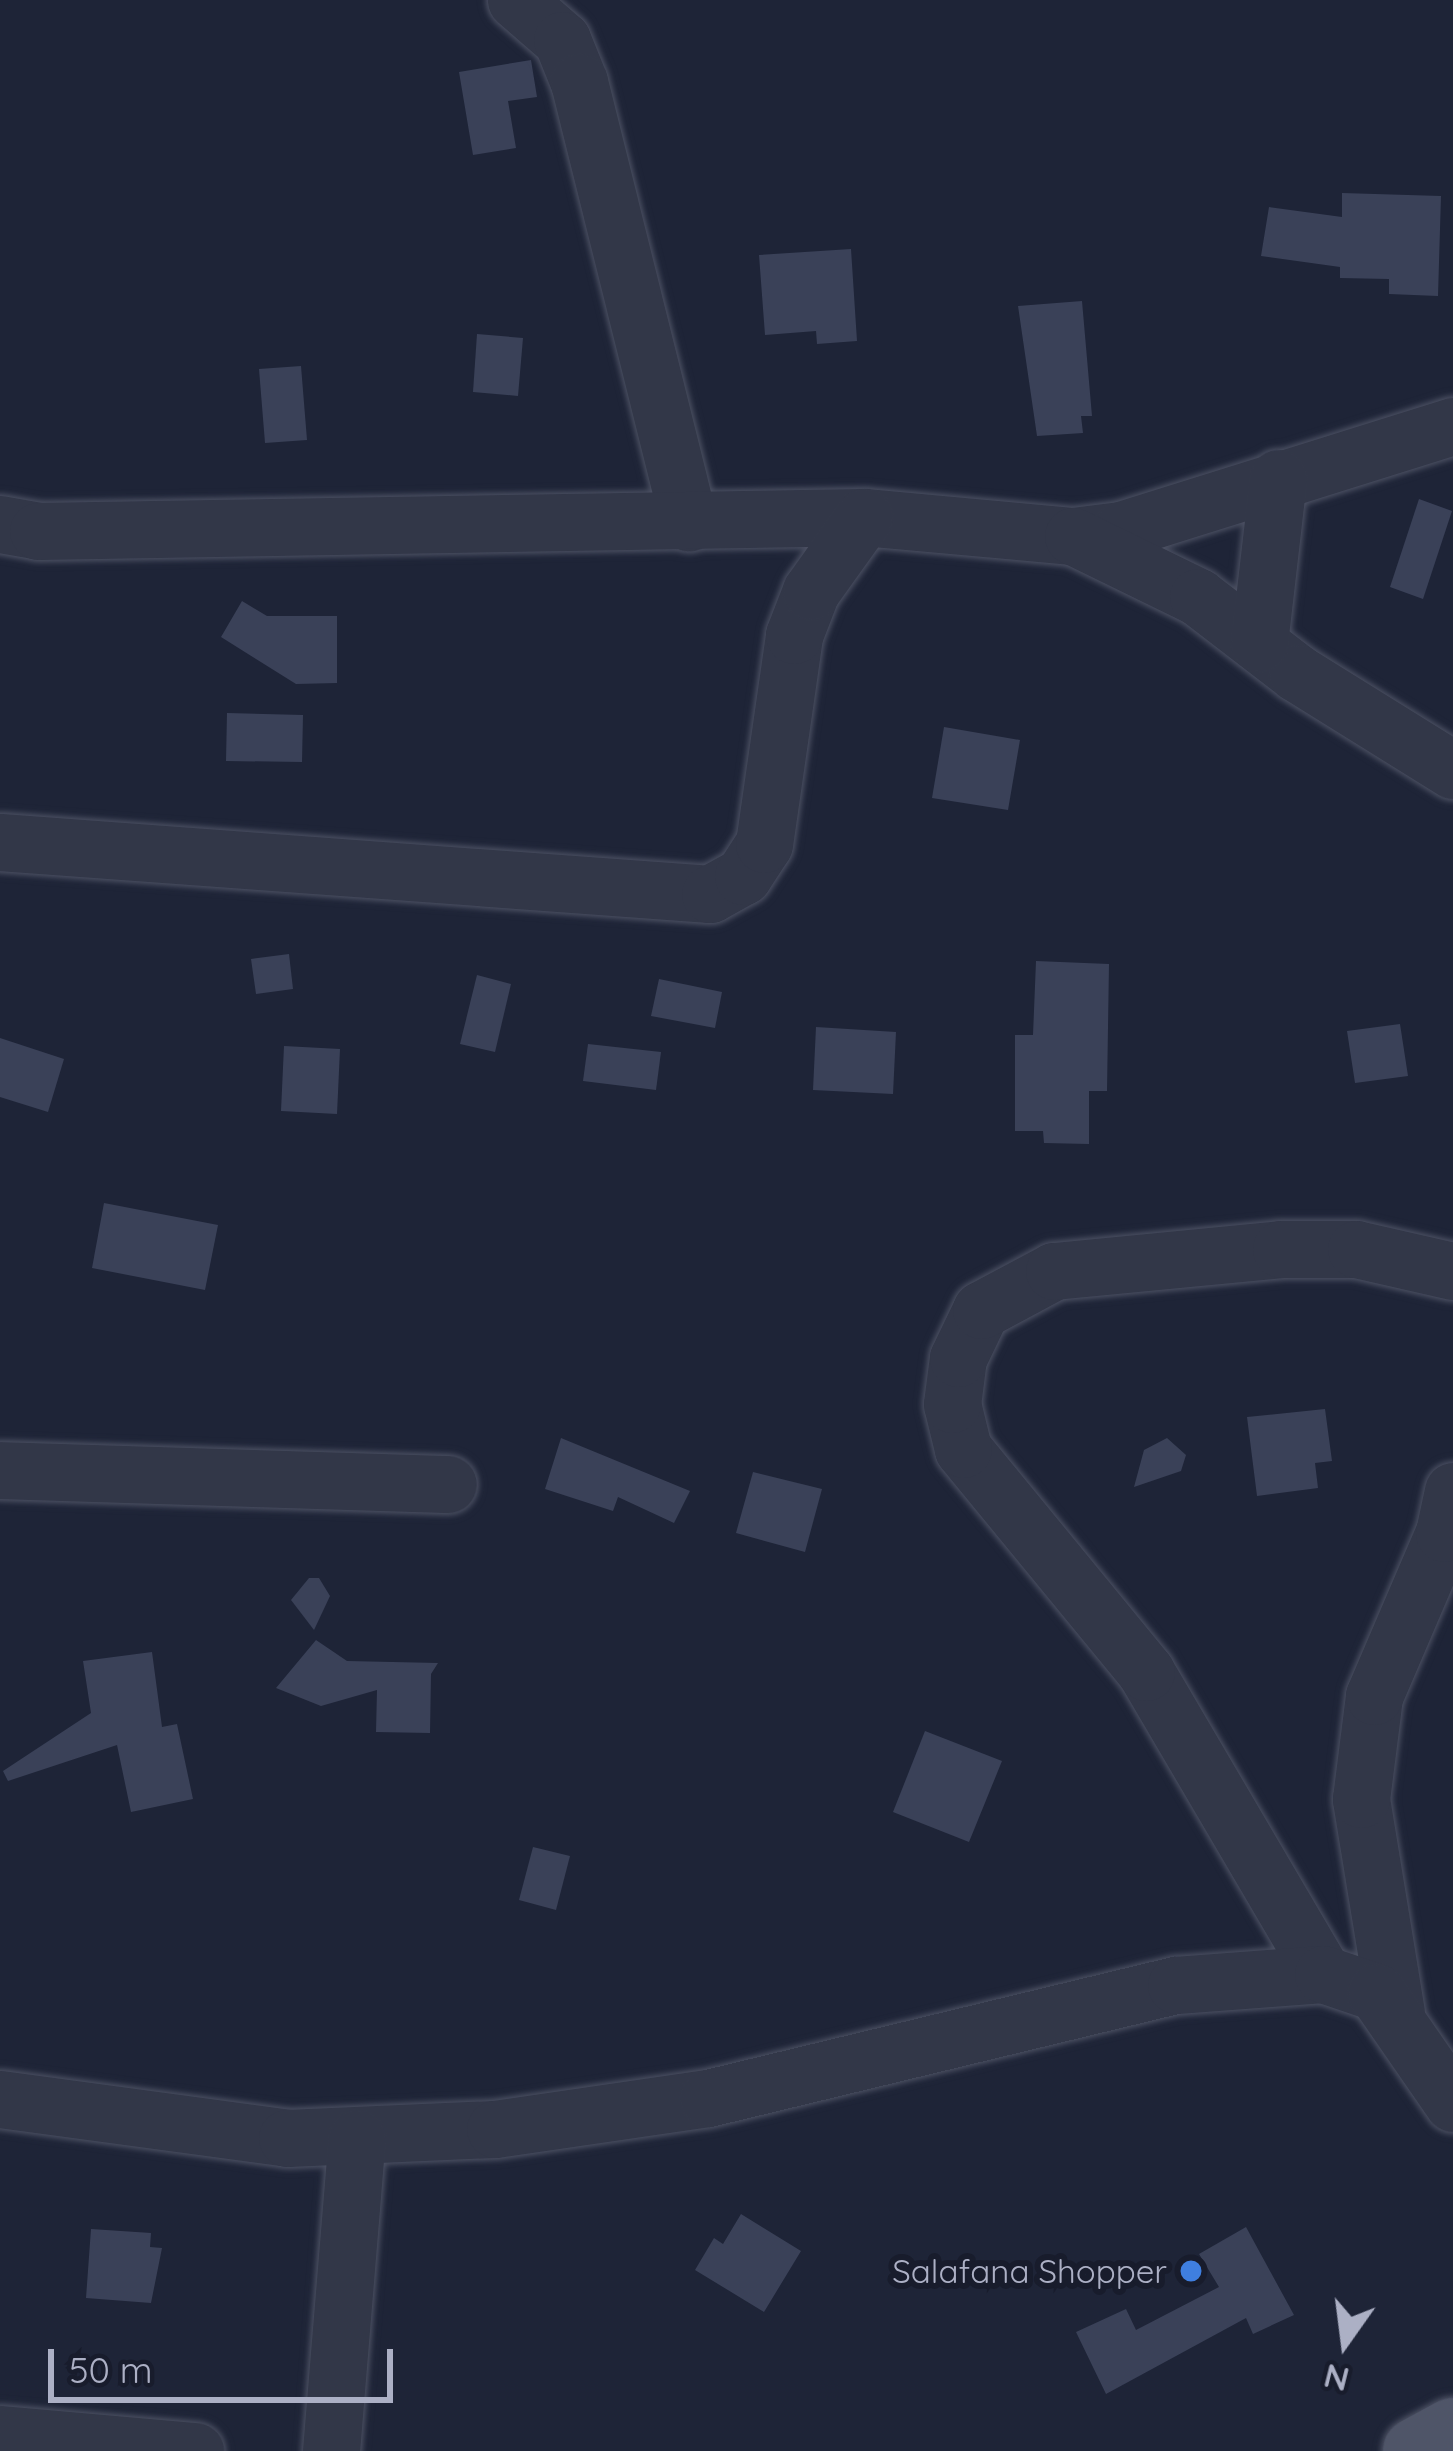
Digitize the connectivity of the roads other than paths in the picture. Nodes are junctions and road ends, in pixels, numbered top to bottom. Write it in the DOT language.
graph roads {
  1 [pos="517,0"];
  2 [pos="1453,426"];
  3 [pos="1278,478"];
  4 [pos="864,517"];
  5 [pos="689,522"];
  6 [pos="0,524"];
  7 [pos="1073,536"];
  8 [pos="1259,643"];
  9 [pos="1453,770"];
  10 [pos="0,842"];
  11 [pos="1451,1265"];
  12 [pos="0,1470"];
  13 [pos="448,1484"];
  14 [pos="1453,1491"];
  15 [pos="1323,1974"];
  16 [pos="1396,2013"];
  17 [pos="0,2099"];
  18 [pos="1453,2102"];
  19 [pos="357,2138"];
  20 [pos="1453,2432"];
  21 [pos="0,2434"];
  22 [pos="195,2451"];
  23 [pos="331,2451"];
  24 [pos="1416,2451"];
  1 -- 5 [label="street"];
  2 -- 3 [label="street"];
  3 -- 7 [label="street"];
  3 -- 8 [label="street"];
  4 -- 5 [label="street"];
  4 -- 7 [label="street"];
  4 -- 10 [label="street"];
  5 -- 6 [label="street"];
  7 -- 8 [label="street"];
  8 -- 9 [label="street"];
  11 -- 15 [label="street"];
  12 -- 13 [label="street"];
  14 -- 16 [label="street"];
  15 -- 16 [label="street"];
  15 -- 19 [label="street"];
  16 -- 18 [label="street"];
  17 -- 19 [label="street"];
  19 -- 23 [label="street"];
  20 -- 24 [label="main road"];
  21 -- 22 [label="street"];
}
